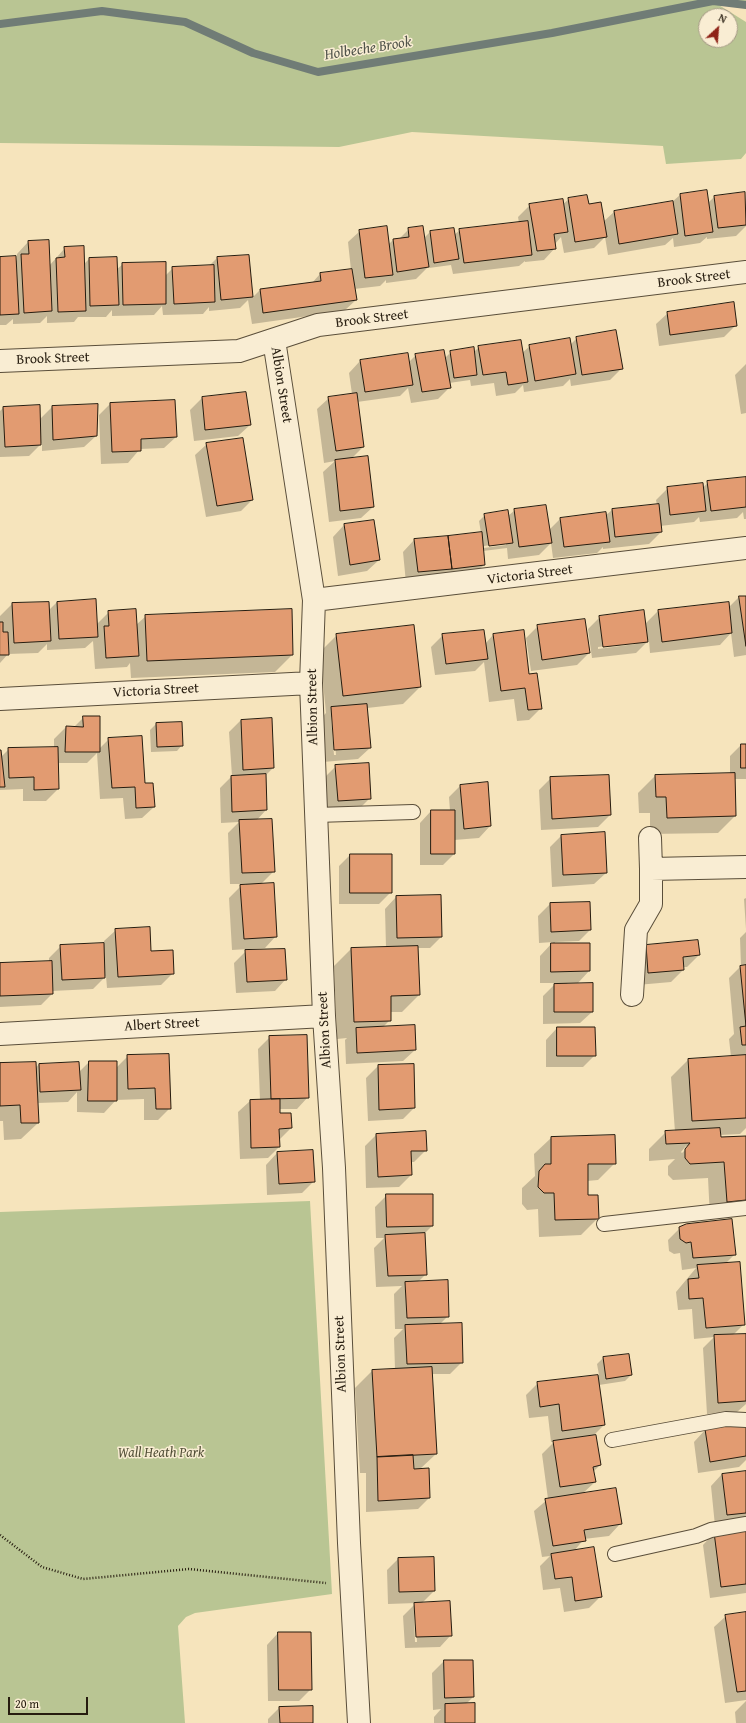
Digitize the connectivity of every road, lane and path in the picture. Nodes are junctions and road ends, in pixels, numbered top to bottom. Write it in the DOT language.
graph roads {
  1 [pos="746,272"];
  2 [pos="274,340"];
  3 [pos="0,361"];
  4 [pos="746,548"];
  5 [pos="314,600"];
  6 [pos="311,684"];
  7 [pos="0,699"];
  8 [pos="413,812"];
  9 [pos="316,815"];
  10 [pos="650,838"];
  11 [pos="746,868"];
  12 [pos="651,869"];
  13 [pos="632,995"];
  14 [pos="324,1016"];
  15 [pos="0,1034"];
  16 [pos="746,1208"];
  17 [pos="604,1224"];
  18 [pos="746,1420"];
  19 [pos="612,1440"];
  20 [pos="746,1524"];
  21 [pos="0,1535"];
  22 [pos="615,1554"];
  23 [pos="352,1585"];
  24 [pos="359,1723"];
  1 -- 2 [label="street, Brook Street"];
  2 -- 3 [label="street, Brook Street"];
  2 -- 5 [label="street, Albion Street"];
  4 -- 5 [label="street, Victoria Street"];
  5 -- 6 [label="street, Albion Street"];
  6 -- 7 [label="street, Victoria Street"];
  6 -- 9 [label="street, Albion Street"];
  8 -- 9 [label="lane"];
  9 -- 14 [label="street, Albion Street"];
  10 -- 12 [label="street"];
  11 -- 12 [label="street"];
  12 -- 13 [label="street"];
  14 -- 15 [label="street, Albert Street"];
  14 -- 23 [label="street, Albion Street"];
  16 -- 17 [label="lane"];
  18 -- 19 [label="lane"];
  20 -- 22 [label="lane"];
  21 -- 23 [label="path"];
  23 -- 24 [label="street, Albion Street"];
}
